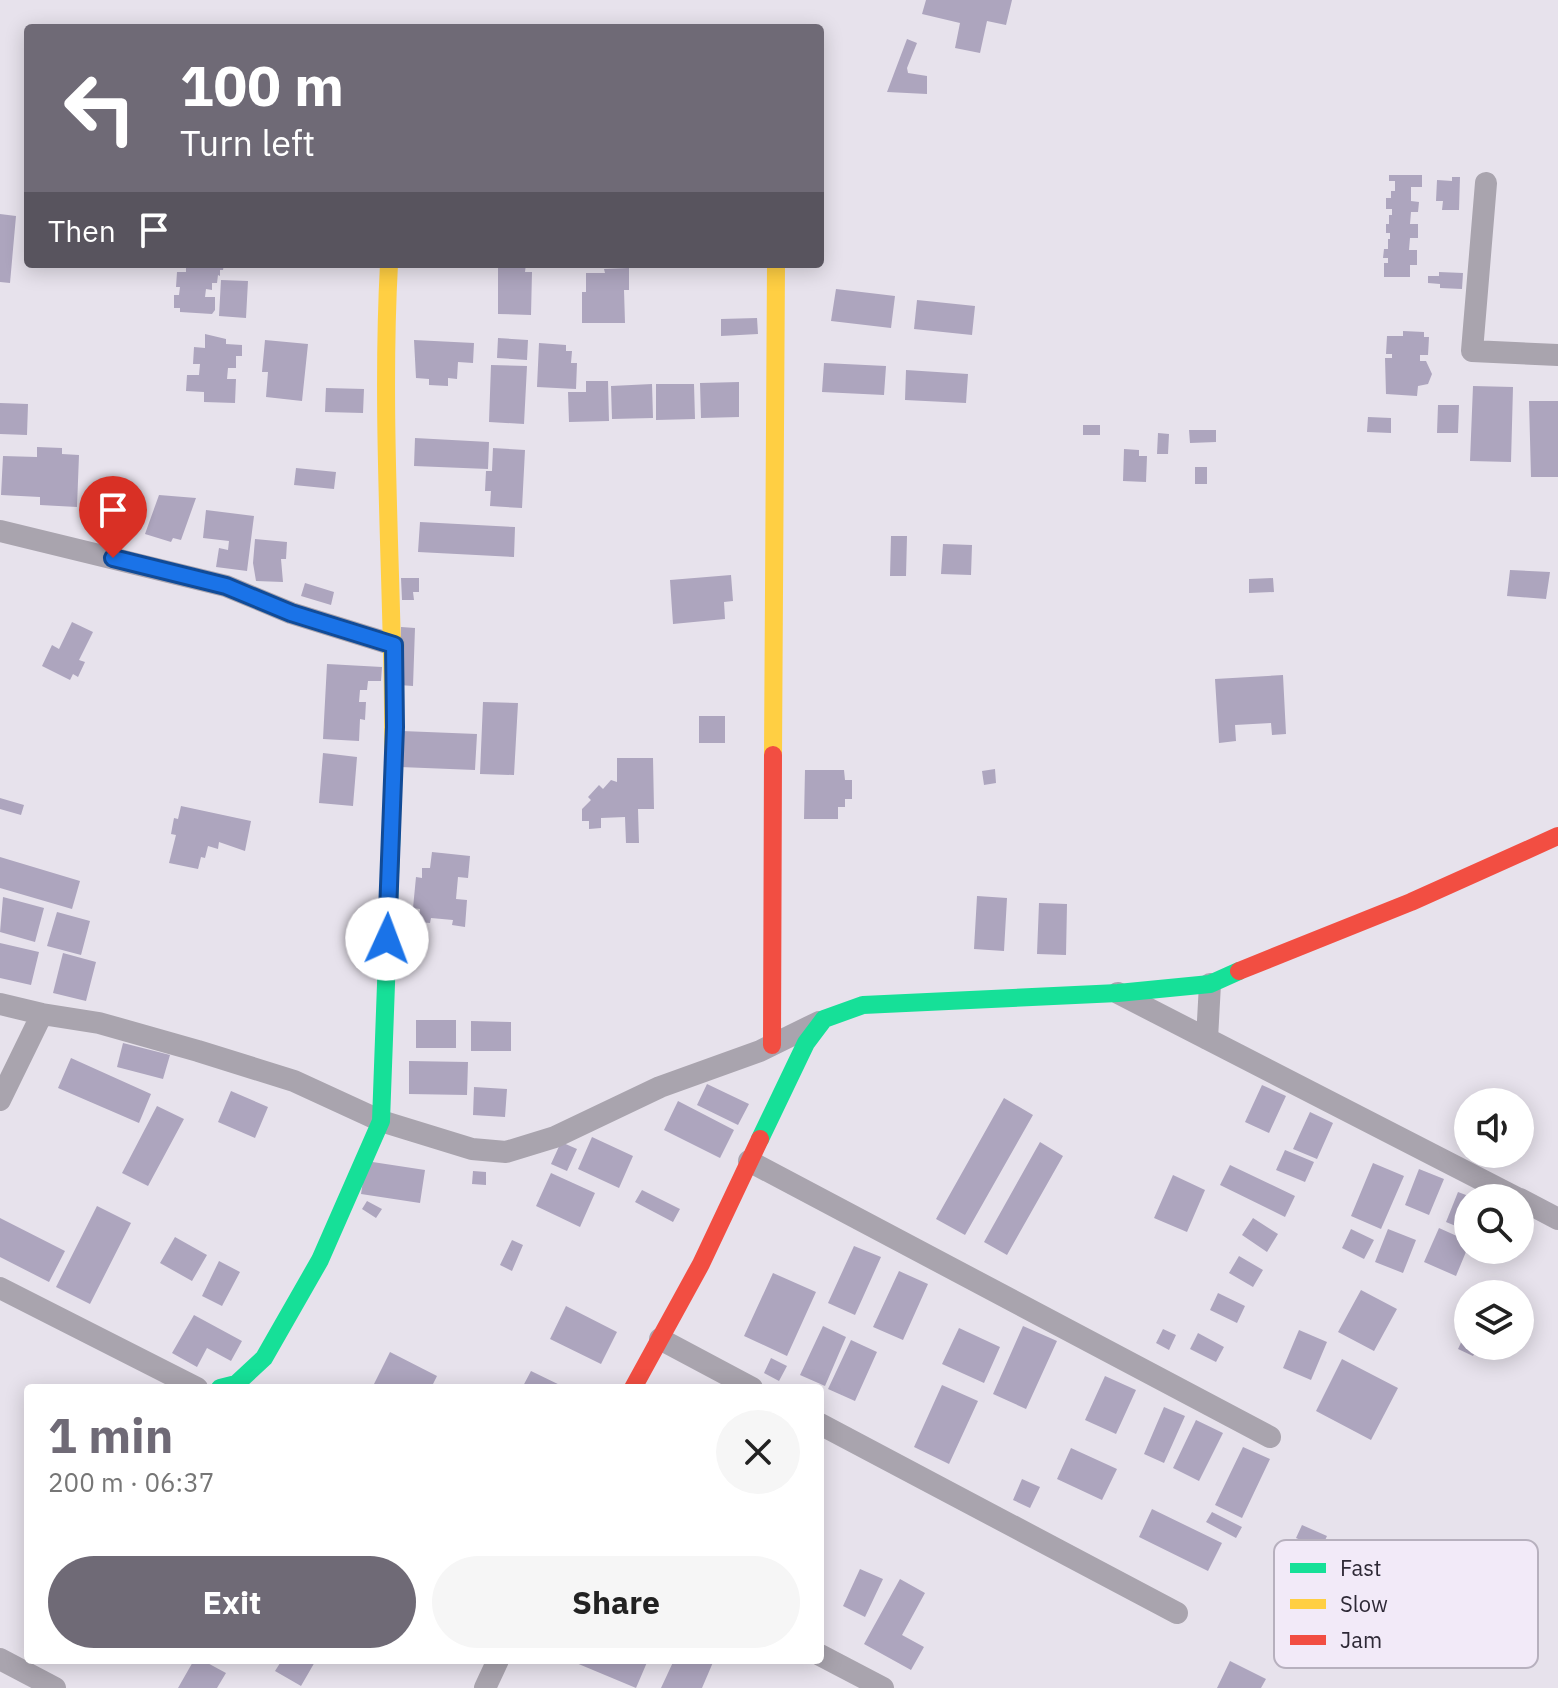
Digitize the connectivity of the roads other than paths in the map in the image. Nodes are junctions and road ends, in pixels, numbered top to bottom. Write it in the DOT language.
graph roads {
  1 [pos="1486,183"];
  2 [pos="389,268"];
  3 [pos="776,268"];
  4 [pos="1558,355"];
  5 [pos="0,531"];
  6 [pos="394,645"];
  7 [pos="1558,836"];
  8 [pos="1210,984"];
  9 [pos="1118,993"];
  10 [pos="0,1004"];
  11 [pos="42,1014"];
  12 [pos="824,1019"];
  13 [pos="1207,1039"];
  14 [pos="772,1045"];
  15 [pos="0,1100"];
  16 [pos="381,1121"];
  17 [pos="749,1161"];
  18 [pos="1490,1184"];
  19 [pos="1534,1207"];
  20 [pos="1558,1219"];
  21 [pos="0,1288"];
  22 [pos="660,1339"];
  23 [pos="245,1382"];
  24 [pos="189,1384"];
  25 [pos="635,1384"];
  26 [pos="744,1384"];
  27 [pos="824,1426"];
  28 [pos="1270,1437"];
  29 [pos="1177,1613"];
  30 [pos="824,1657"];
  31 [pos="0,1659"];
  32 [pos="496,1664"];
  33 [pos="55,1688"];
  34 [pos="485,1688"];
  35 [pos="883,1688"];
  1 -- 4 [label="street"];
  2 -- 6 [label="street"];
  3 -- 14 [label="street"];
  5 -- 6 [label="street"];
  6 -- 16 [label="street"];
  7 -- 8 [label="street"];
  8 -- 9 [label="street"];
  8 -- 13 [label="street"];
  9 -- 12 [label="street"];
  9 -- 13 [label="street"];
  10 -- 11 [label="street"];
  11 -- 15 [label="street"];
  11 -- 16 [label="street"];
  12 -- 14 [label="street"];
  12 -- 17 [label="street"];
  13 -- 18 [label="street"];
  14 -- 16 [label="street"];
  16 -- 23 [label="street"];
  17 -- 22 [label="street"];
  17 -- 28 [label="street"];
  19 -- 20 [label="street"];
  21 -- 24 [label="street"];
  22 -- 25 [label="street"];
  22 -- 26 [label="street"];
  27 -- 29 [label="street"];
  30 -- 35 [label="street"];
  31 -- 33 [label="street"];
  32 -- 34 [label="street"];
}
